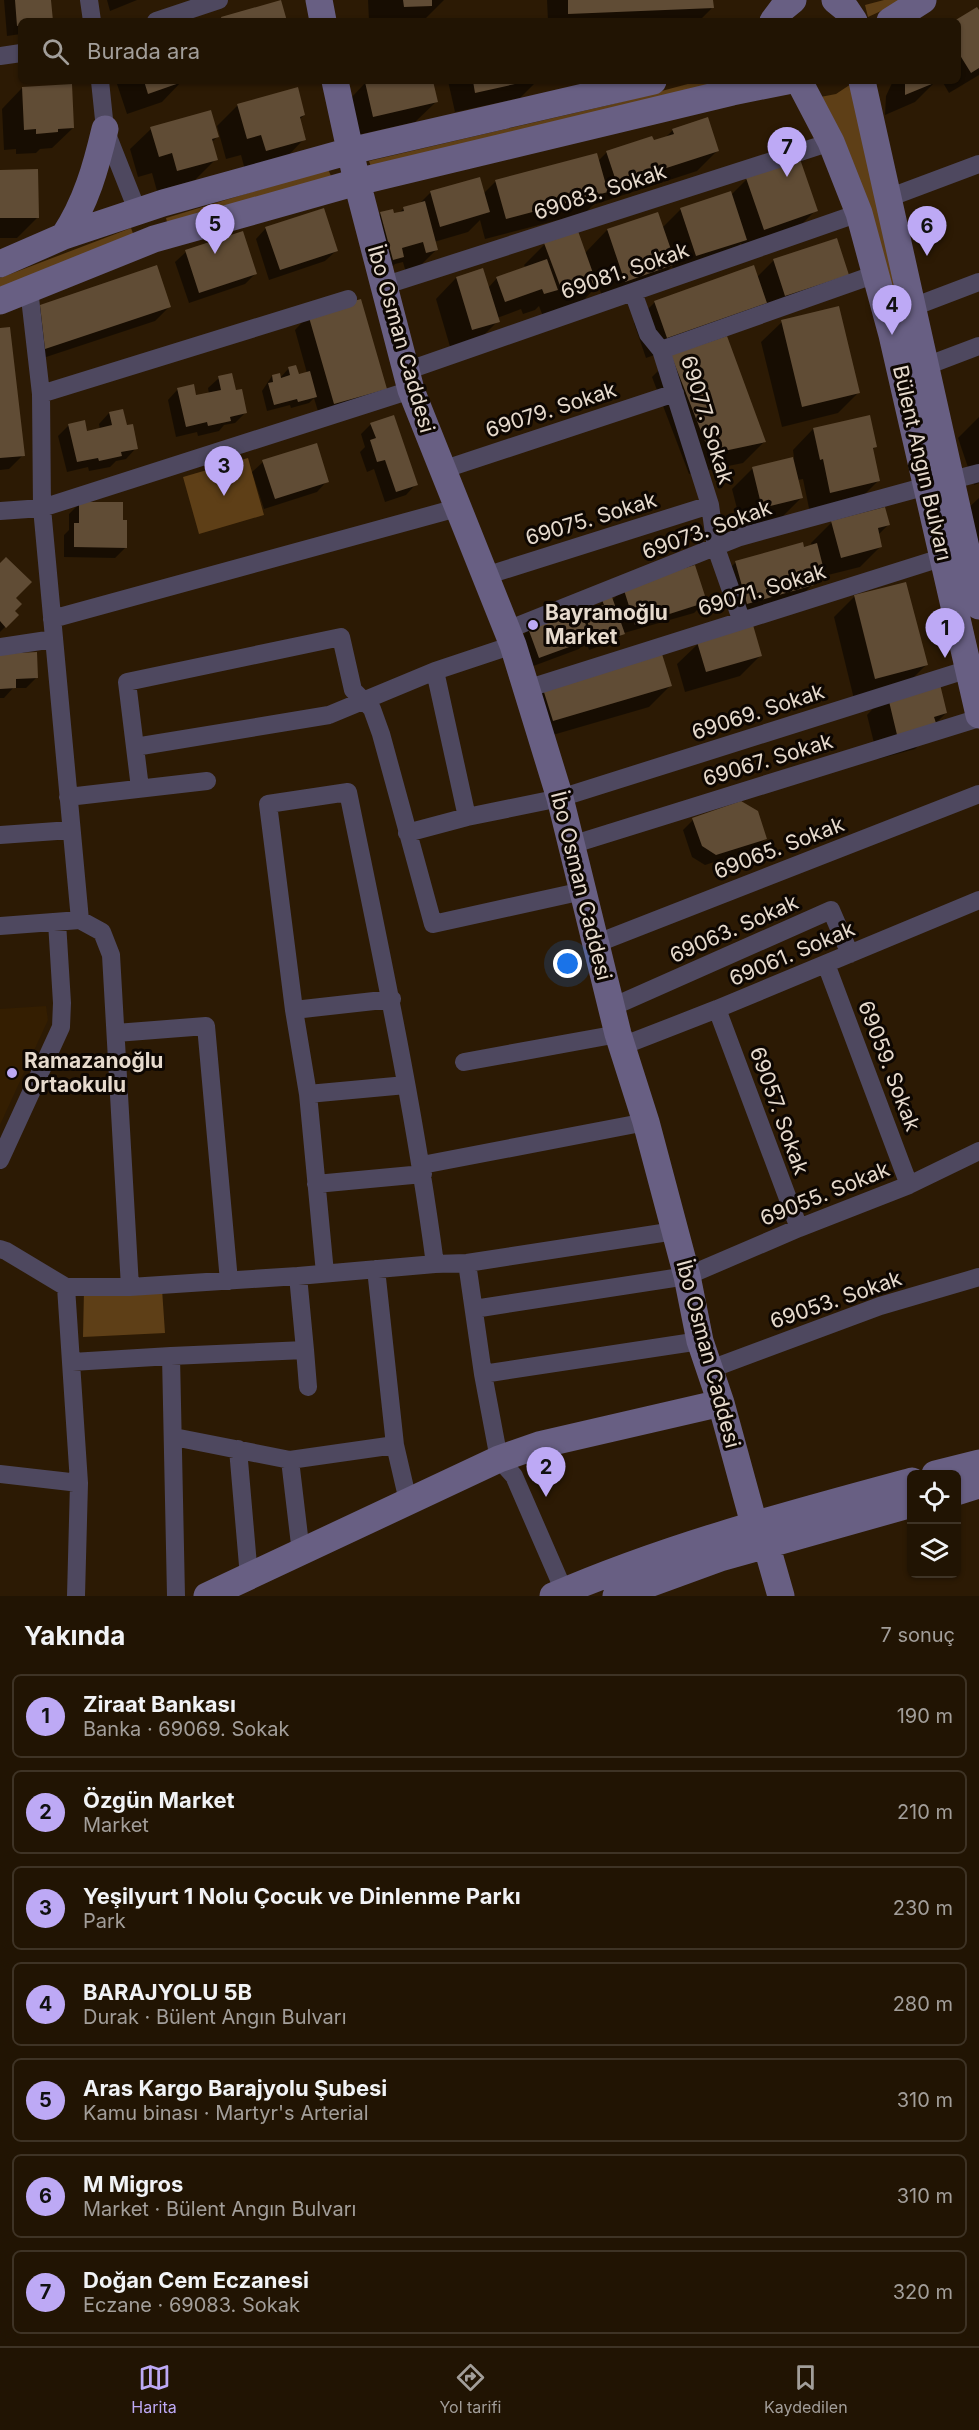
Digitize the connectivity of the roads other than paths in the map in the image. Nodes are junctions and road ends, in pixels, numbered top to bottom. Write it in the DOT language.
graph roads {
  1 [pos="89,0"];
  2 [pos="219,0"];
  3 [pos="318,0"];
  4 [pos="778,0"];
  5 [pos="793,0"];
  6 [pos="923,0"];
  7 [pos="92,18"];
  8 [pos="165,18"];
  9 [pos="322,18"];
  10 [pos="775,18"];
  11 [pos="776,18"];
  12 [pos="895,18"];
  13 [pos="18,53"];
  14 [pos="0,56"];
  15 [pos="100,84"];
  16 [pos="337,84"];
  17 [pos="640,84"];
  18 [pos="772,84"];
  19 [pos="801,84"];
  20 [pos="863,84"];
  21 [pos="105,129"];
  22 [pos="831,142"];
  23 [pos="350,151"];
  24 [pos="979,164"];
  25 [pos="357,182"];
  26 [pos="888,198"];
  27 [pos="137,210"];
  28 [pos="859,213"];
  29 [pos="64,236"];
  30 [pos="154,239"];
  31 [pos="0,264"];
  32 [pos="876,274"];
  33 [pos="979,282"];
  34 [pos="383,286"];
  35 [pos="29,290"];
  36 [pos="633,292"];
  37 [pos="348,299"];
  38 [pos="0,302"];
  39 [pos="913,307"];
  40 [pos="979,346"];
  41 [pos="661,350"];
  42 [pos="926,366"];
  43 [pos="409,381"];
  44 [pos="675,393"];
  45 [pos="40,394"];
  46 [pos="442,470"];
  47 [pos="979,473"];
  48 [pos="939,483"];
  49 [pos="710,505"];
  50 [pos="42,508"];
  51 [pos="457,508"];
  52 [pos="0,511"];
  53 [pos="716,548"];
  54 [pos="944,557"];
  55 [pos="485,576"];
  56 [pos="979,606"];
  57 [pos="52,619"];
  58 [pos="741,619"];
  59 [pos="510,638"];
  60 [pos="54,639"];
  61 [pos="0,647"];
  62 [pos="969,669"];
  63 [pos="435,671"];
  64 [pos="526,688"];
  65 [pos="364,701"];
  66 [pos="979,717"];
  67 [pos="135,747"];
  68 [pos="207,782"];
  69 [pos="140,788"];
  70 [pos="979,794"];
  71 [pos="68,797"];
  72 [pos="560,798"];
  73 [pos="467,816"];
  74 [pos="71,830"];
  75 [pos="407,833"];
  76 [pos="0,835"];
  77 [pos="571,845"];
  78 [pos="583,891"];
  79 [pos="979,900"];
  80 [pos="80,920"];
  81 [pos="57,922"];
  82 [pos="0,926"];
  83 [pos="595,944"];
  84 [pos="850,954"];
  85 [pos="826,964"];
  86 [pos="392,999"];
  87 [pos="612,1007"];
  88 [pos="717,1009"];
  89 [pos="294,1010"];
  90 [pos="116,1033"];
  91 [pos="620,1040"];
  92 [pos="464,1062"];
  93 [pos="406,1085"];
  94 [pos="308,1094"];
  95 [pos="646,1122"];
  96 [pos="979,1151"];
  97 [pos="0,1160"];
  98 [pos="423,1170"];
  99 [pos="316,1184"];
  100 [pos="909,1185"];
  101 [pos="799,1228"];
  102 [pos="675,1231"];
  103 [pos="0,1249"];
  104 [pos="467,1263"];
  105 [pos="435,1264"];
  106 [pos="376,1269"];
  107 [pos="324,1273"];
  108 [pos="298,1276"];
  109 [pos="687,1276"];
  110 [pos="979,1277"];
  111 [pos="229,1281"];
  112 [pos="66,1287"];
  113 [pos="130,1287"];
  114 [pos="474,1308"];
  115 [pos="700,1341"];
  116 [pos="306,1350"];
  117 [pos="171,1356"];
  118 [pos="72,1362"];
  119 [pos="708,1370"];
  120 [pos="483,1374"];
  121 [pos="308,1387"];
  122 [pos="721,1403"];
  123 [pos="174,1437"];
  124 [pos="395,1446"];
  125 [pos="238,1449"];
  126 [pos="499,1459"];
  127 [pos="290,1460"];
  128 [pos="979,1463"];
  129 [pos="951,1470"];
  130 [pos="0,1474"];
  131 [pos="79,1483"];
  132 [pos="907,1483"];
  133 [pos="979,1485"];
  134 [pos="961,1491"];
  135 [pos="408,1501"];
  136 [pos="907,1505"];
  137 [pos="757,1535"];
  138 [pos="301,1553"];
  139 [pos="249,1577"];
  140 [pos="558,1594"];
  141 [pos="619,1595"];
  142 [pos="76,1596"];
  143 [pos="176,1596"];
  144 [pos="207,1596"];
  145 [pos="782,1596"];
  1 -- 7 [label="street"];
  2 -- 8 [label="street"];
  3 -- 9 [label="main road"];
  4 -- 10 [label="main road"];
  5 -- 11 [label="main road"];
  6 -- 12 [label="main road"];
  13 -- 14 [label="street"];
  15 -- 21 [label="street"];
  16 -- 23 [label="main road, İbo Osman Caddesi"];
  17 -- 23 [label="main road"];
  18 -- 25 [label="main road"];
  19 -- 22 [label="main road, Bülent Angın Bulvarı"];
  20 -- 26 [label="main road, Bülent Angın Bulvarı"];
  21 -- 27 [label="street"];
  21 -- 29 [label="main road"];
  22 -- 28 [label="main road, Bülent Angın Bulvarı"];
  22 -- 34 [label="street, 69083. Sokak"];
  23 -- 25 [label="main road, İbo Osman Caddesi"];
  23 -- 27 [label="main road"];
  24 -- 26 [label="street"];
  25 -- 30 [label="main road"];
  25 -- 34 [label="main road, İbo Osman Caddesi"];
  26 -- 39 [label="main road, Bülent Angın Bulvarı"];
  27 -- 29 [label="main road"];
  27 -- 30 [label="main road"];
  28 -- 32 [label="main road, Bülent Angın Bulvarı"];
  28 -- 36 [label="street, 69081. Sokak"];
  29 -- 31 [label="main road"];
  30 -- 35 [label="main road"];
  32 -- 41 [label="street, 69077. Sokak"];
  32 -- 48 [label="main road, Bülent Angın Bulvarı"];
  33 -- 39 [label="street"];
  34 -- 43 [label="main road, İbo Osman Caddesi"];
  35 -- 38 [label="main road"];
  35 -- 45 [label="street"];
  36 -- 41 [label="street"];
  36 -- 43 [label="street, 69081. Sokak"];
  37 -- 45 [label="street"];
  39 -- 42 [label="main road, Bülent Angın Bulvarı"];
  40 -- 42 [label="street"];
  41 -- 44 [label="street, 69077. Sokak"];
  42 -- 48 [label="main road, Bülent Angın Bulvarı"];
  43 -- 46 [label="main road, İbo Osman Caddesi"];
  43 -- 50 [label="street, 69081. Sokak"];
  44 -- 46 [label="street, 69079. Sokak"];
  44 -- 49 [label="street, 69077. Sokak"];
  45 -- 50 [label="street"];
  46 -- 51 [label="main road, İbo Osman Caddesi"];
  47 -- 48 [label="street, 69073. Sokak"];
  48 -- 53 [label="street, 69073. Sokak"];
  48 -- 54 [label="main road, Bülent Angın Bulvarı"];
  48 -- 56 [label="main road, Bülent Angın Bulvarı"];
  49 -- 53 [label="street, 69077. Sokak"];
  49 -- 55 [label="street, 69075. Sokak"];
  50 -- 52 [label="street, 69081. Sokak"];
  50 -- 57 [label="street"];
  51 -- 55 [label="main road, İbo Osman Caddesi"];
  51 -- 57 [label="street"];
  53 -- 58 [label="street, 69077. Sokak"];
  53 -- 59 [label="street, 69073. Sokak"];
  54 -- 58 [label="street, 69071. Sokak"];
  54 -- 62 [label="main road, Bülent Angın Bulvarı"];
  55 -- 59 [label="main road, İbo Osman Caddesi"];
  57 -- 60 [label="street"];
  58 -- 64 [label="street, 69071. Sokak"];
  59 -- 63 [label="street, 69073. Sokak"];
  59 -- 64 [label="main road, İbo Osman Caddesi"];
  60 -- 61 [label="street"];
  60 -- 71 [label="street"];
  62 -- 66 [label="main road, Bülent Angın Bulvarı"];
  62 -- 72 [label="street, 69069. Sokak"];
  63 -- 65 [label="street, 69073. Sokak"];
  63 -- 73 [label="street"];
  64 -- 72 [label="main road, İbo Osman Caddesi"];
  65 -- 67 [label="street, 69073. Sokak"];
  65 -- 67 [label="street"];
  65 -- 75 [label="street"];
  66 -- 77 [label="street, 69067. Sokak"];
  67 -- 69 [label="street"];
  68 -- 69 [label="street"];
  69 -- 71 [label="street"];
  70 -- 83 [label="street, 69065. Sokak"];
  71 -- 74 [label="street"];
  72 -- 73 [label="street, 69069. Sokak"];
  72 -- 77 [label="main road, İbo Osman Caddesi"];
  73 -- 75 [label="street, 69069. Sokak"];
  74 -- 76 [label="street"];
  74 -- 80 [label="street"];
  75 -- 78 [label="street"];
  77 -- 78 [label="main road, İbo Osman Caddesi"];
  78 -- 83 [label="main road, İbo Osman Caddesi"];
  79 -- 84 [label="street, 69061. Sokak"];
  80 -- 81 [label="street"];
  80 -- 90 [label="street"];
  81 -- 82 [label="street"];
  81 -- 97 [label="street"];
  83 -- 87 [label="main road, İbo Osman Caddesi"];
  84 -- 85 [label="street, 69061. Sokak"];
  84 -- 87 [label="street, 69063. Sokak"];
  85 -- 88 [label="street, 69061. Sokak"];
  85 -- 100 [label="street, 69059. Sokak"];
  86 -- 89 [label="street"];
  86 -- 89 [label="street"];
  86 -- 93 [label="street"];
  87 -- 91 [label="main road, İbo Osman Caddesi"];
  88 -- 91 [label="street, 69061. Sokak"];
  88 -- 101 [label="street, 69057. Sokak"];
  89 -- 94 [label="street"];
  90 -- 111 [label="street"];
  90 -- 113 [label="street"];
  91 -- 92 [label="street, 69061. Sokak"];
  91 -- 95 [label="main road, İbo Osman Caddesi"];
  93 -- 94 [label="street"];
  93 -- 98 [label="street"];
  94 -- 99 [label="street"];
  95 -- 98 [label="street"];
  95 -- 102 [label="main road, İbo Osman Caddesi"];
  96 -- 100 [label="street, 69055. Sokak"];
  98 -- 99 [label="street"];
  98 -- 105 [label="street"];
  99 -- 107 [label="street"];
  100 -- 101 [label="street, 69055. Sokak"];
  101 -- 109 [label="street, 69055. Sokak"];
  102 -- 104 [label="street"];
  102 -- 109 [label="main road, İbo Osman Caddesi"];
  103 -- 112 [label="street"];
  104 -- 105 [label="street"];
  104 -- 114 [label="street"];
  105 -- 106 [label="street"];
  106 -- 107 [label="street"];
  106 -- 124 [label="street"];
  107 -- 108 [label="street"];
  108 -- 111 [label="street"];
  108 -- 116 [label="street"];
  109 -- 114 [label="street, 69055. Sokak"];
  109 -- 115 [label="main road, İbo Osman Caddesi"];
  110 -- 119 [label="street, 69053. Sokak"];
  111 -- 113 [label="street"];
  112 -- 113 [label="street"];
  112 -- 118 [label="street"];
  114 -- 120 [label="street"];
  115 -- 119 [label="main road, İbo Osman Caddesi"];
  115 -- 120 [label="street"];
  116 -- 117 [label="street"];
  116 -- 121 [label="street"];
  117 -- 118 [label="street"];
  117 -- 123 [label="street"];
  118 -- 131 [label="street"];
  119 -- 122 [label="main road, İbo Osman Caddesi"];
  120 -- 126 [label="street"];
  122 -- 126 [label="main road"];
  122 -- 137 [label="main road, İbo Osman Caddesi"];
  123 -- 125 [label="street"];
  123 -- 143 [label="street"];
  124 -- 127 [label="street"];
  124 -- 135 [label="street"];
  125 -- 127 [label="street"];
  125 -- 139 [label="street"];
  126 -- 135 [label="main road"];
  126 -- 140 [label="street"];
  127 -- 138 [label="street"];
  128 -- 129 [label="main road"];
  130 -- 131 [label="street"];
  131 -- 142 [label="street"];
  132 -- 137 [label="main road"];
  133 -- 134 [label="main road"];
  135 -- 138 [label="main road"];
  136 -- 137 [label="main road"];
  137 -- 140 [label="main road"];
  137 -- 141 [label="main road"];
  137 -- 145 [label="main road, İbo Osman Caddesi"];
  138 -- 139 [label="main road"];
  139 -- 144 [label="main road"];
}
